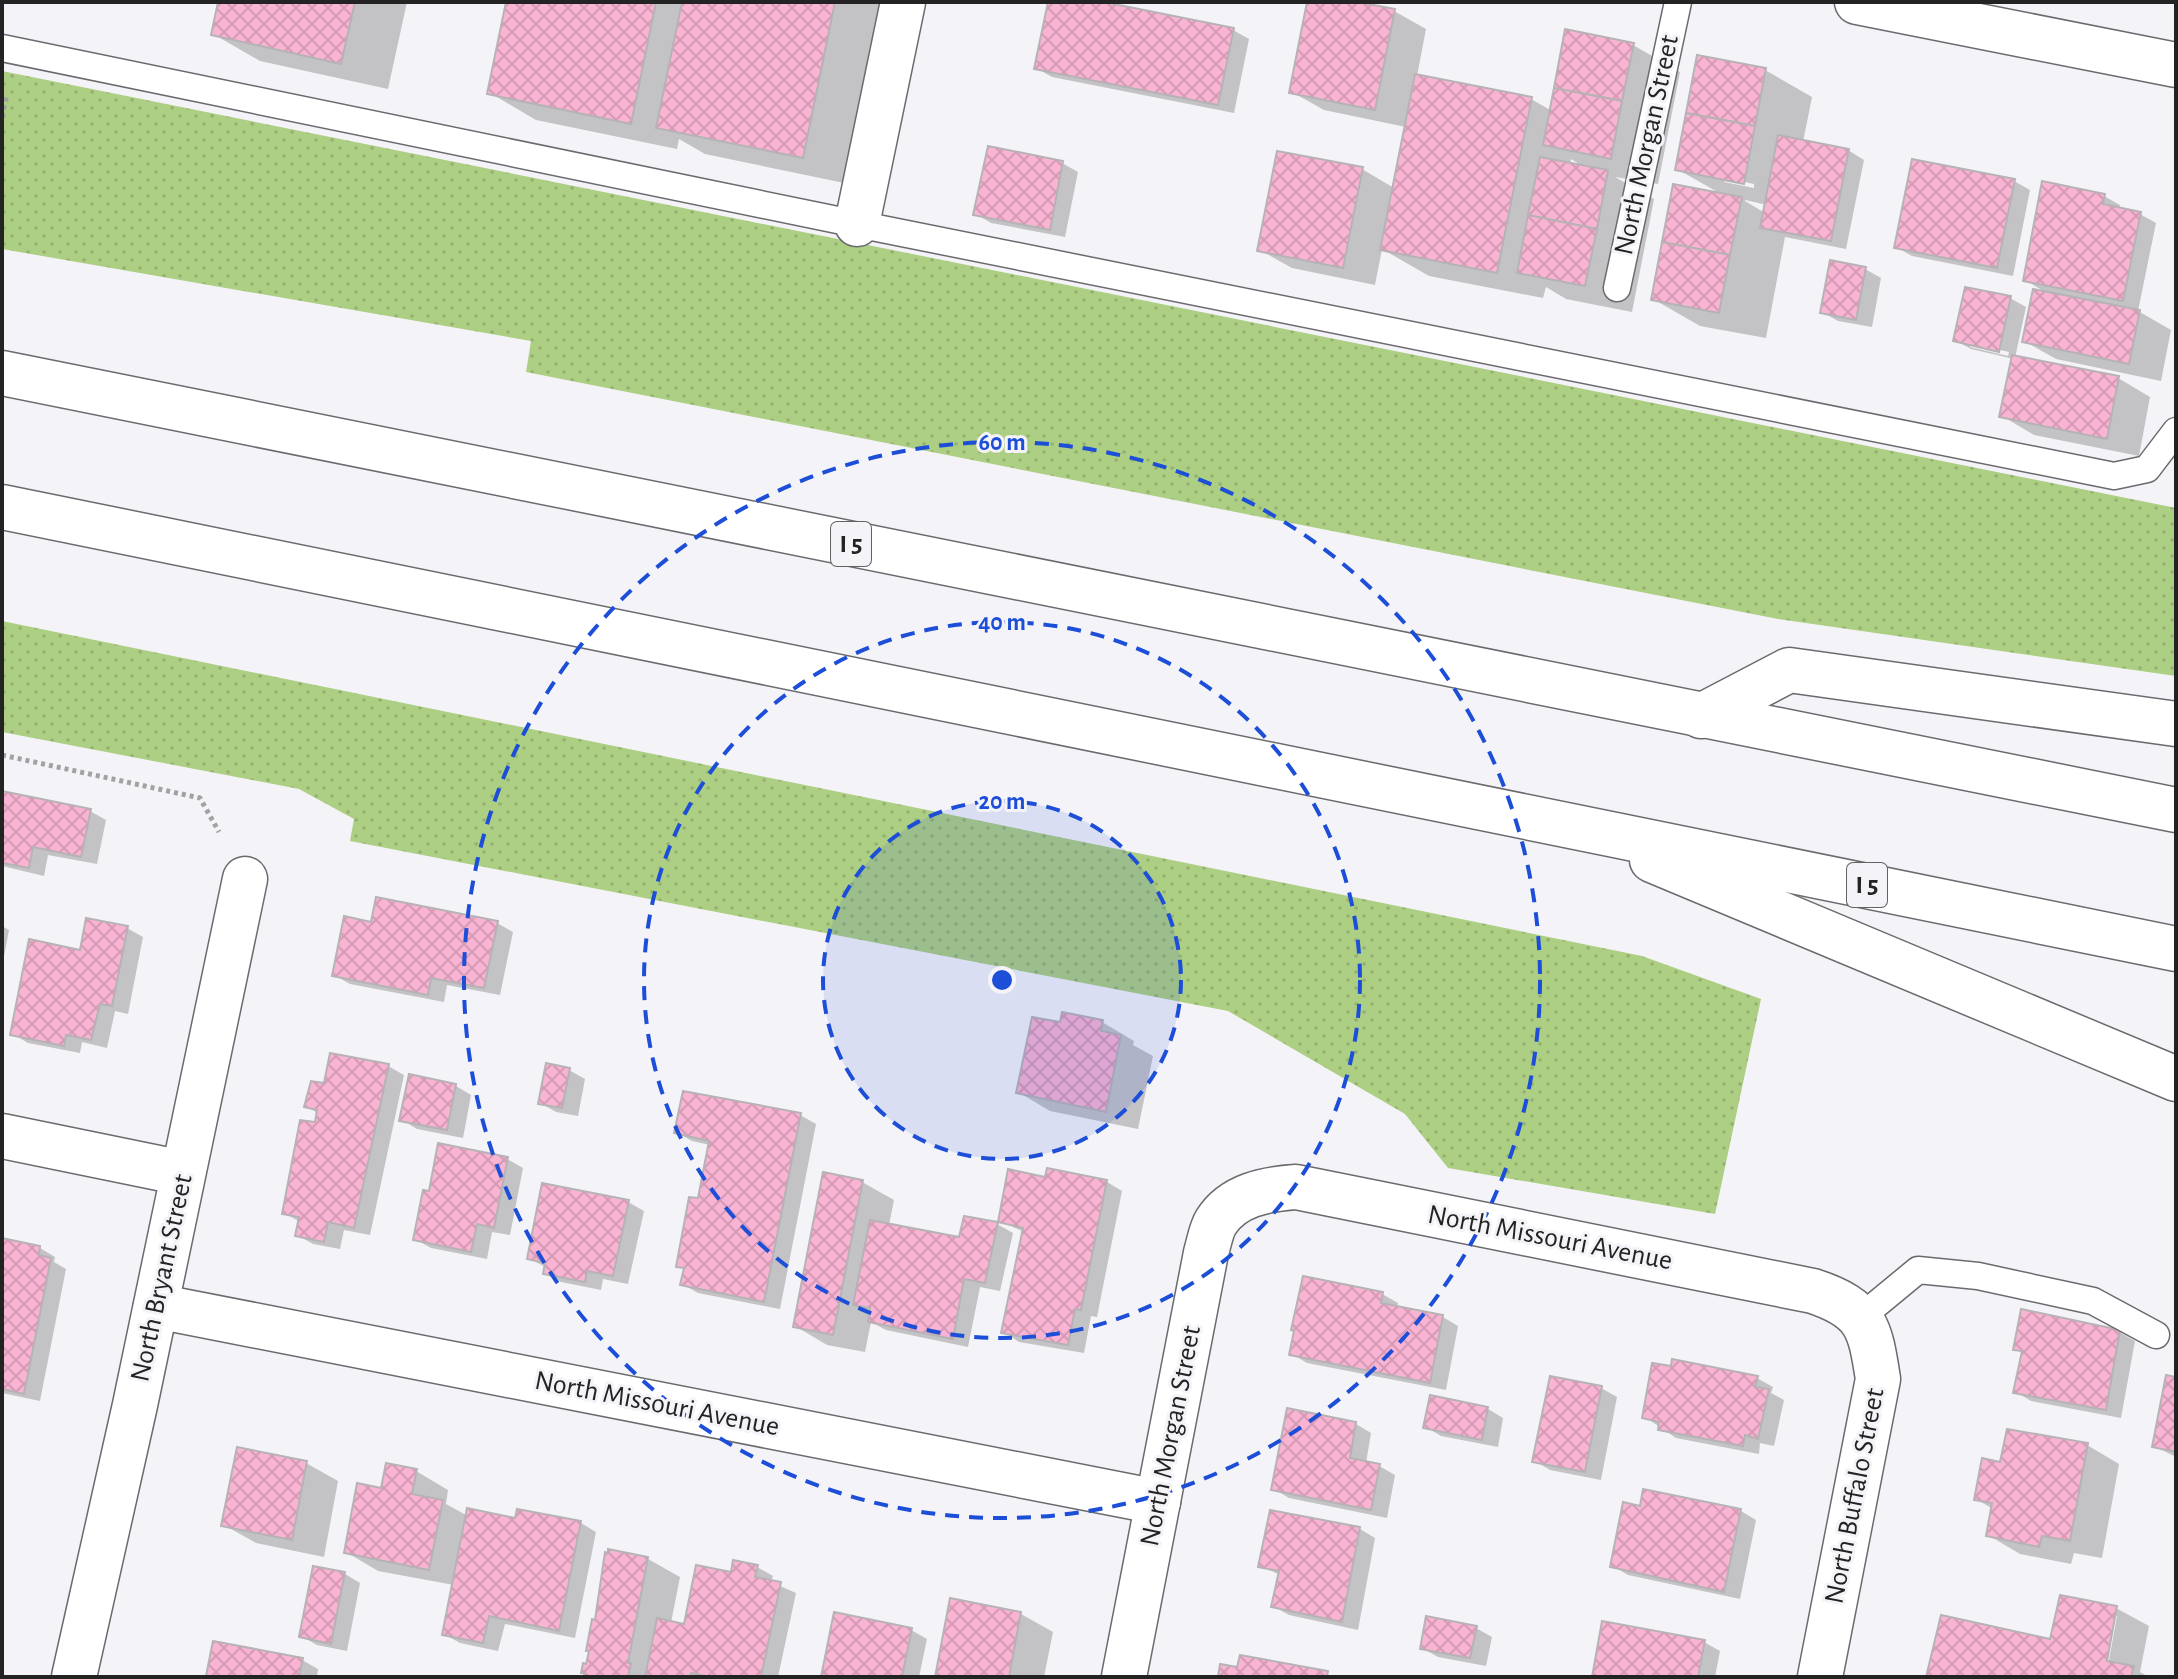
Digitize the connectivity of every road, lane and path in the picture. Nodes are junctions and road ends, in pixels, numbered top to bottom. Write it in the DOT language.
graph roads {
  1 [pos="903,2"];
  2 [pos="1678,2"];
  3 [pos="1857,2"];
  4 [pos="2,48"];
  5 [pos="2176,65"];
  6 [pos="7,93"];
  7 [pos="2,117"];
  8 [pos="857,224"];
  9 [pos="1617,288"];
  10 [pos="2,373"];
  11 [pos="2176,431"];
  12 [pos="2,507"];
  13 [pos="1701,716"];
  14 [pos="2176,724"];
  15 [pos="2,755"];
  16 [pos="2176,810"];
  17 [pos="1558,821"];
  18 [pos="245,879"];
  19 [pos="2176,949"];
  20 [pos="2176,1079"];
  21 [pos="2,1136"];
  22 [pos="183,1173"];
  23 [pos="1235,1202"];
  24 [pos="156,1306"];
  25 [pos="1861,1317"];
  26 [pos="2156,1335"];
  27 [pos="1158,1502"];
  28 [pos="74,1677"];
  29 [pos="1124,1677"];
  30 [pos="1820,1677"];
  1 -- 8 [label="main road"];
  2 -- 9 [label="lane, North Morgan Street"];
  3 -- 5 [label="main road"];
  4 -- 8 [label="lane"];
  6 -- 7 [label="path"];
  8 -- 11 [label="lane"];
  10 -- 13 [label="main road, I 5"];
  12 -- 17 [label="main road, I 5"];
  13 -- 14 [label="main road"];
  13 -- 16 [label="main road, I 5"];
  15 -- 18 [label="path"];
  17 -- 19 [label="main road, I 5"];
  17 -- 20 [label="main road"];
  18 -- 22 [label="main road, North Bryant Street"];
  21 -- 22 [label="main road"];
  22 -- 24 [label="main road, North Bryant Street"];
  23 -- 25 [label="main road, North Missouri Avenue"];
  23 -- 27 [label="main road, North Morgan Street"];
  24 -- 27 [label="main road, North Missouri Avenue"];
  24 -- 28 [label="main road, North Bryant Street"];
  25 -- 26 [label="lane"];
  25 -- 30 [label="main road, North Buffalo Street"];
  27 -- 29 [label="main road, North Morgan Street"];
}
